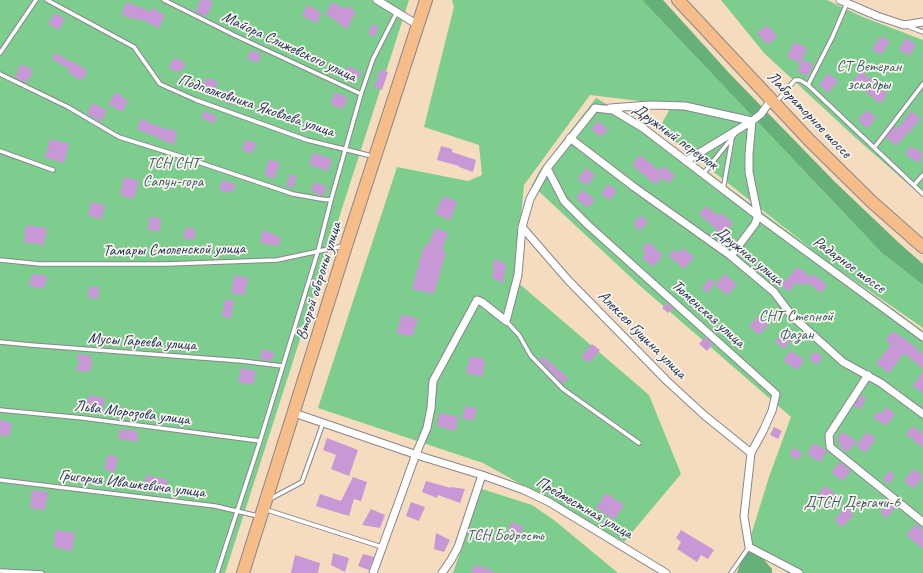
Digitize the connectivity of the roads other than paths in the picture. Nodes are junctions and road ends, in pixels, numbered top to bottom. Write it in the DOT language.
graph roads {
  1 [pos="36,0"];
  2 [pos="47,0"];
  3 [pos="164,0"];
  4 [pos="376,0"];
  5 [pos="426,0"];
  6 [pos="678,0"];
  7 [pos="840,0"];
  8 [pos="847,4"];
  9 [pos="397,12"];
  10 [pos="923,22"];
  11 [pos="418,25"];
  12 [pos="904,25"];
  13 [pos="923,32"];
  14 [pos="0,53"];
  15 [pos="0,74"];
  16 [pos="923,84"];
  17 [pos="808,85"];
  18 [pos="361,94"];
  19 [pos="773,102"];
  20 [pos="604,109"];
  21 [pos="752,121"];
  22 [pos="738,130"];
  23 [pos="570,138"];
  24 [pos="732,138"];
  25 [pos="874,148"];
  26 [pos="346,149"];
  27 [pos="0,151"];
  28 [pos="375,157"];
  29 [pos="686,161"];
  30 [pos="547,168"];
  31 [pos="53,170"];
  32 [pos="702,174"];
  33 [pos="923,175"];
  34 [pos="914,185"];
  35 [pos="723,190"];
  36 [pos="923,194"];
  37 [pos="331,200"];
  38 [pos="758,216"];
  39 [pos="522,227"];
  40 [pos="346,246"];
  41 [pos="923,247"];
  42 [pos="318,251"];
  43 [pos="731,256"];
  44 [pos="0,260"];
  45 [pos="506,321"];
  46 [pos="923,336"];
  47 [pos="0,342"];
  48 [pos="282,366"];
  49 [pos="868,375"];
  50 [pos="0,410"];
  51 [pos="294,413"];
  52 [pos="923,414"];
  53 [pos="323,423"];
  54 [pos="260,440"];
  55 [pos="639,443"];
  56 [pos="750,453"];
  57 [pos="416,454"];
  58 [pos="482,475"];
  59 [pos="0,480"];
  60 [pos="263,509"];
  61 [pos="237,512"];
  62 [pos="923,522"];
  63 [pos="382,547"];
  64 [pos="749,547"];
  65 [pos="0,571"];
  66 [pos="42,573"];
  67 [pos="216,573"];
  68 [pos="243,573"];
  69 [pos="373,573"];
  70 [pos="442,573"];
  71 [pos="666,573"];
  72 [pos="731,573"];
  73 [pos="799,573"];
  1 -- 14 [label="lane"];
  2 -- 26 [label="lane, Подполковника Яковлева улица"];
  3 -- 18 [label="lane, Майора Слижевского улица"];
  4 -- 9 [label="street"];
  5 -- 11 [label="main road, Второй обороны улица"];
  6 -- 19 [label="main road, Лабораторное шоссе"];
  7 -- 8 [label="street"];
  8 -- 12 [label="street"];
  8 -- 17 [label="lane"];
  9 -- 11 [label="street"];
  9 -- 18 [label="lane"];
  10 -- 12 [label="street"];
  11 -- 28 [label="main road, Второй обороны улица"];
  12 -- 13 [label="lane"];
  15 -- 37 [label="lane"];
  16 -- 25 [label="lane"];
  17 -- 19 [label="lane"];
  17 -- 25 [label="lane"];
  18 -- 26 [label="lane"];
  19 -- 21 [label="street"];
  19 -- 41 [label="main road, Лабораторное шоссе"];
  20 -- 21 [label="street"];
  20 -- 23 [label="street"];
  20 -- 29 [label="street, Дружный переулок"];
  21 -- 22 [label="street"];
  21 -- 38 [label="street"];
  22 -- 24 [label="lane"];
  22 -- 29 [label="street"];
  23 -- 30 [label="street"];
  23 -- 43 [label="street, Дружная улица"];
  24 -- 32 [label="lane"];
  24 -- 35 [label="lane"];
  25 -- 34 [label="lane"];
  26 -- 28 [label="lane, Подполковника Яковлева улица"];
  26 -- 37 [label="lane"];
  27 -- 31 [label="lane"];
  28 -- 40 [label="main road, Второй обороны улица"];
  29 -- 32 [label="street, Дружный переулок"];
  30 -- 39 [label="street"];
  30 -- 56 [label="street, Тюменская улица"];
  32 -- 35 [label="street, Дружный переулок"];
  33 -- 34 [label="lane"];
  34 -- 36 [label="lane"];
  35 -- 38 [label="street, Дружный переулок"];
  37 -- 42 [label="lane"];
  38 -- 43 [label="street"];
  38 -- 46 [label="street, Радарное шоссе"];
  39 -- 45 [label="street"];
  39 -- 56 [label="street, Алексея Гущина улица"];
  40 -- 42 [label="lane, Тамары Смоленской улица"];
  40 -- 51 [label="main road, Второй обороны улица"];
  42 -- 44 [label="lane, Тамары Смоленской улица"];
  42 -- 48 [label="lane"];
  43 -- 49 [label="street, Дружная улица"];
  45 -- 55 [label="lane"];
  45 -- 57 [label="street"];
  47 -- 48 [label="lane, Мусы Гареева улица"];
  48 -- 54 [label="lane"];
  49 -- 52 [label="street, Дружная улица"];
  49 -- 62 [label="street"];
  50 -- 54 [label="lane, Льва Морозова улица"];
  51 -- 53 [label="street, Предместная улица"];
  51 -- 60 [label="main road, Второй обороны улица"];
  53 -- 57 [label="street, Предместная улица"];
  53 -- 60 [label="lane"];
  54 -- 61 [label="lane"];
  56 -- 64 [label="street"];
  57 -- 58 [label="street, Предместная улица"];
  57 -- 63 [label="street"];
  58 -- 70 [label="street"];
  58 -- 71 [label="street, Предместная улица"];
  59 -- 61 [label="lane, Григория Ивашкевича улица"];
  60 -- 61 [label="lane, Григория Ивашкевича улица"];
  60 -- 63 [label="lane, Григория Ивашкевича улица"];
  60 -- 68 [label="main road, Второй обороны улица"];
  61 -- 67 [label="lane"];
  63 -- 69 [label="street"];
  64 -- 72 [label="lane"];
  64 -- 73 [label="street"];
  65 -- 66 [label="lane"];
}
